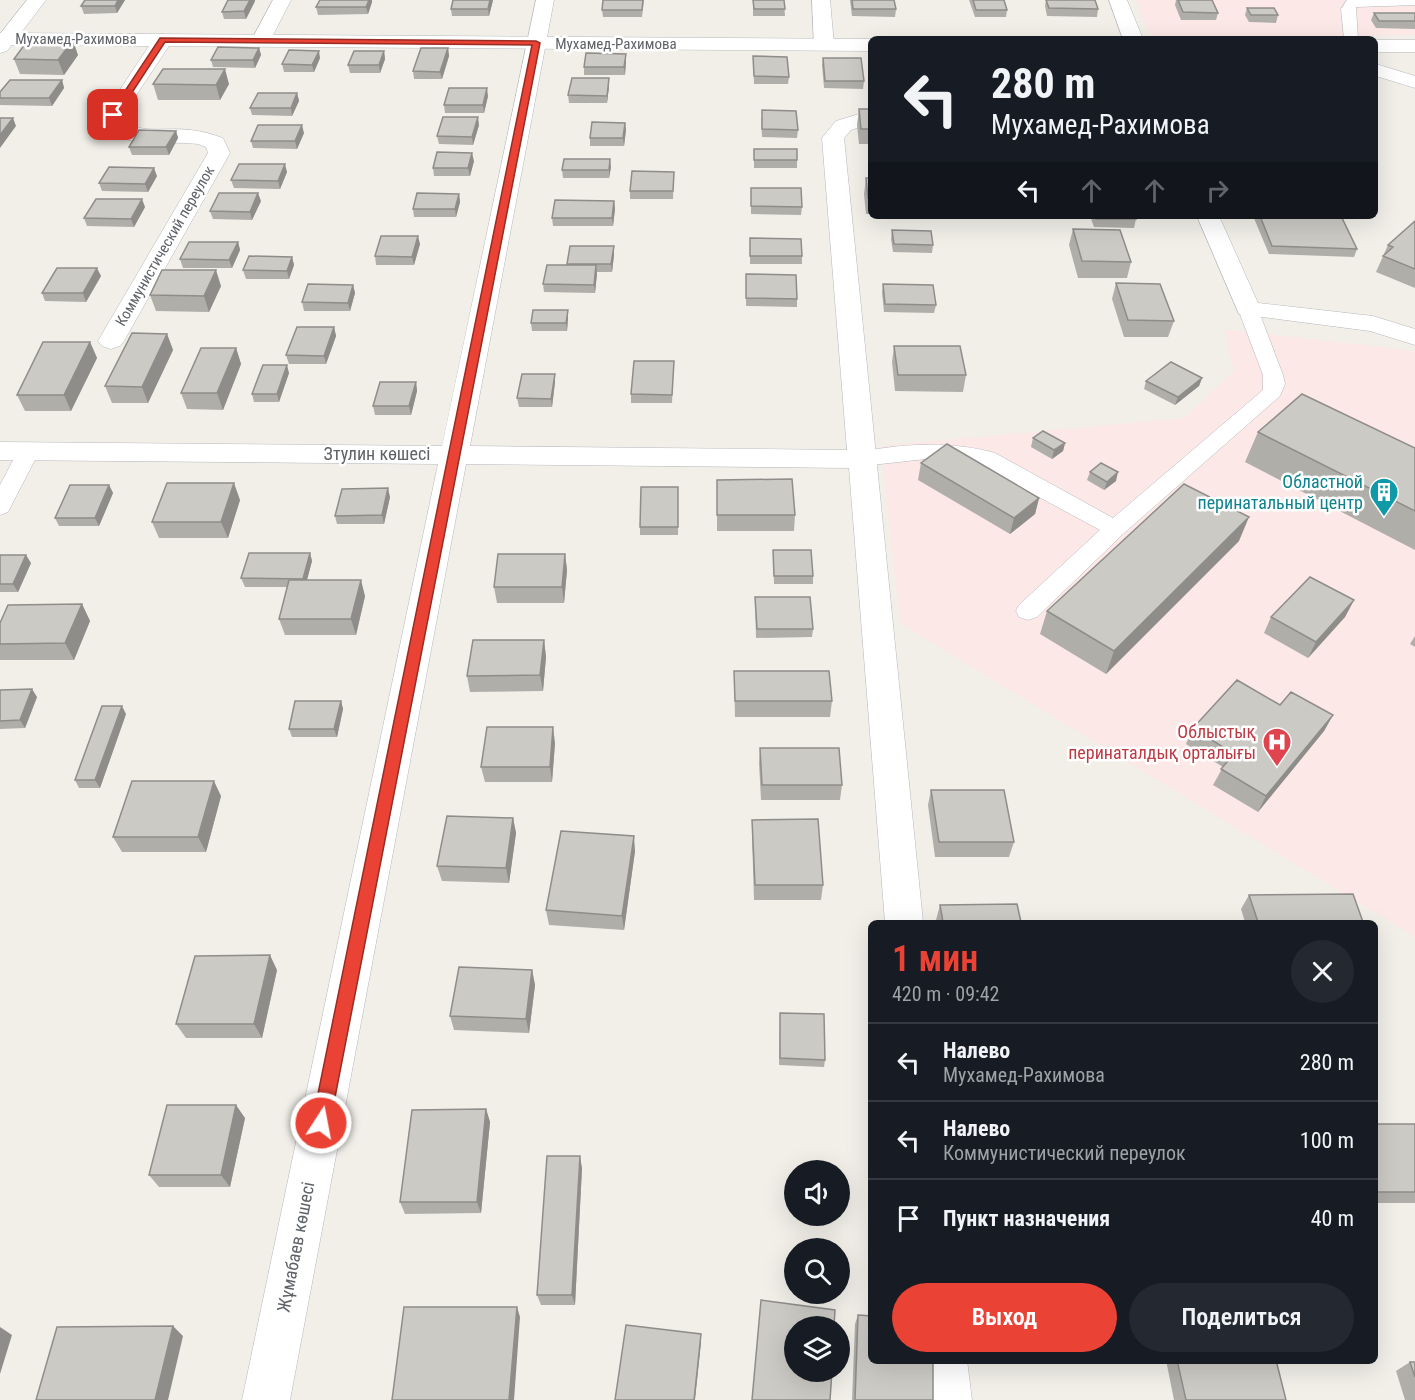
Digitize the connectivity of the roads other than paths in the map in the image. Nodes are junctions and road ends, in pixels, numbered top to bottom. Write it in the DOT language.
graph roads {
  1 [pos="36,0"];
  2 [pos="282,0"];
  3 [pos="545,0"];
  4 [pos="821,0"];
  5 [pos="1118,0"];
  6 [pos="1415,1"];
  7 [pos="1132,36"];
  8 [pos="1351,36"];
  9 [pos="163,40"];
  10 [pos="2,41"];
  11 [pos="261,41"];
  12 [pos="536,43"];
  13 [pos="824,45"];
  14 [pos="868,45"];
  15 [pos="1378,46"];
  16 [pos="1415,46"];
  17 [pos="1415,53"];
  18 [pos="1378,71"];
  19 [pos="1415,75"];
  20 [pos="1415,82"];
  21 [pos="868,117"];
  22 [pos="1209,219"];
  23 [pos="1248,309"];
  24 [pos="1415,337"];
  25 [pos="111,341"];
  26 [pos="0,451"];
  27 [pos="28,452"];
  28 [pos="454,455"];
  29 [pos="862,459"];
  30 [pos="0,507"];
  31 [pos="1115,529"];
  32 [pos="1028,611"];
  33 [pos="904,920"];
  34 [pos="944,1364"];
  35 [pos="266,1400"];
  36 [pos="948,1400"];
  1 -- 10 [label="street"];
  2 -- 11 [label="street"];
  3 -- 12 [label="street, Жұмабаев көшесі"];
  4 -- 13 [label="street"];
  5 -- 7 [label="street"];
  6 -- 8 [label="lane"];
  9 -- 10 [label="street, Мухамед-Рахимова"];
  9 -- 11 [label="street, Мухамед-Рахимова"];
  9 -- 25 [label="street, Коммунистический переулок"];
  11 -- 12 [label="street, Мухамед-Рахимова"];
  12 -- 13 [label="street, Мухамед-Рахимова"];
  12 -- 28 [label="street, Жұмабаев көшесі"];
  13 -- 14 [label="street, Мухамед-Рахимова"];
  15 -- 16 [label="street"];
  17 -- 19 [label="street"];
  18 -- 20 [label="street"];
  21 -- 29 [label="street"];
  22 -- 23 [label="street"];
  23 -- 24 [label="street"];
  23 -- 31 [label="lane"];
  26 -- 27 [label="street, Зтулин көшесі"];
  27 -- 28 [label="street, Зтулин көшесі"];
  27 -- 30 [label="lane"];
  28 -- 29 [label="street, Зтулин көшесі"];
  28 -- 35 [label="street, Жұмабаев көшесі"];
  29 -- 31 [label="lane"];
  29 -- 33 [label="street"];
  31 -- 32 [label="lane"];
  34 -- 36 [label="street"];
}
